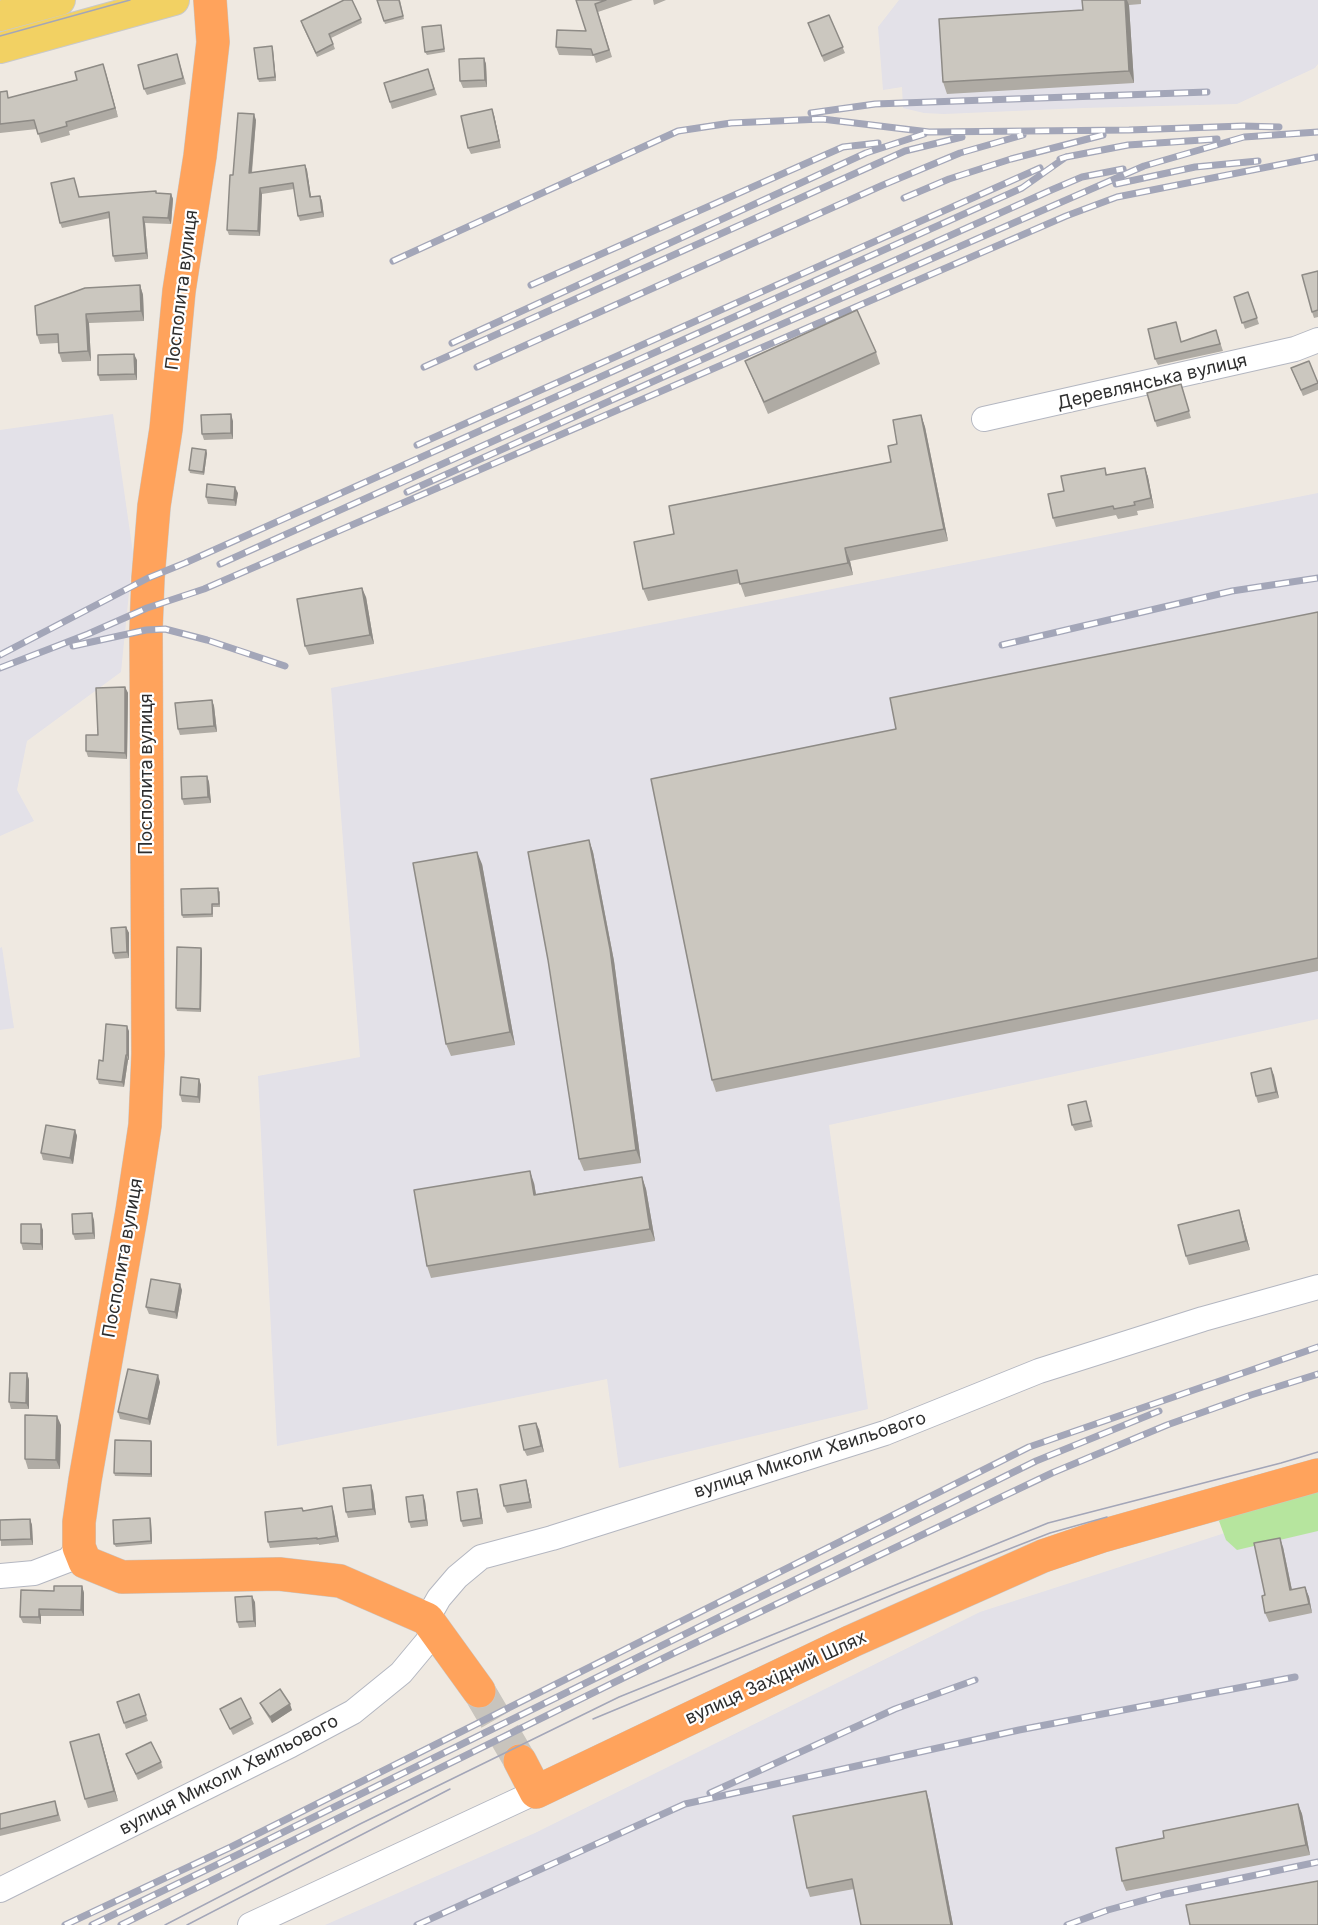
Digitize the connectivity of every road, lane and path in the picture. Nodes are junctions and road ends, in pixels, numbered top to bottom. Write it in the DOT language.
graph roads {
  1 [pos="60,0"];
  2 [pos="174,0"];
  3 [pos="210,0"];
  4 [pos="0,16"];
  5 [pos="0,48"];
  6 [pos="1318,340"];
  7 [pos="984,419"];
  8 [pos="1318,1287"];
  9 [pos="1318,1475"];
  10 [pos="79,1547"];
  11 [pos="0,1576"];
  12 [pos="431,1625"];
  13 [pos="479,1691"];
  14 [pos="520,1761"];
  15 [pos="536,1792"];
  16 [pos="0,1890"];
  17 [pos="250,1925"];
  1 -- 4 [label="main road"];
  2 -- 5 [label="main road"];
  3 -- 10 [label="highway, Посполита вулиця"];
  6 -- 7 [label="street, Деревлянська вулиця"];
  8 -- 12 [label="street, вулиця Миколи Хвильового"];
  9 -- 15 [label="highway, вулиця Західний Шлях"];
  10 -- 11 [label="street"];
  10 -- 12 [label="highway"];
  12 -- 13 [label="highway"];
  12 -- 16 [label="street, вулиця Миколи Хвильового"];
  14 -- 15 [label="highway"];
  15 -- 17 [label="street, вулиця Західний Шлях"];
}
